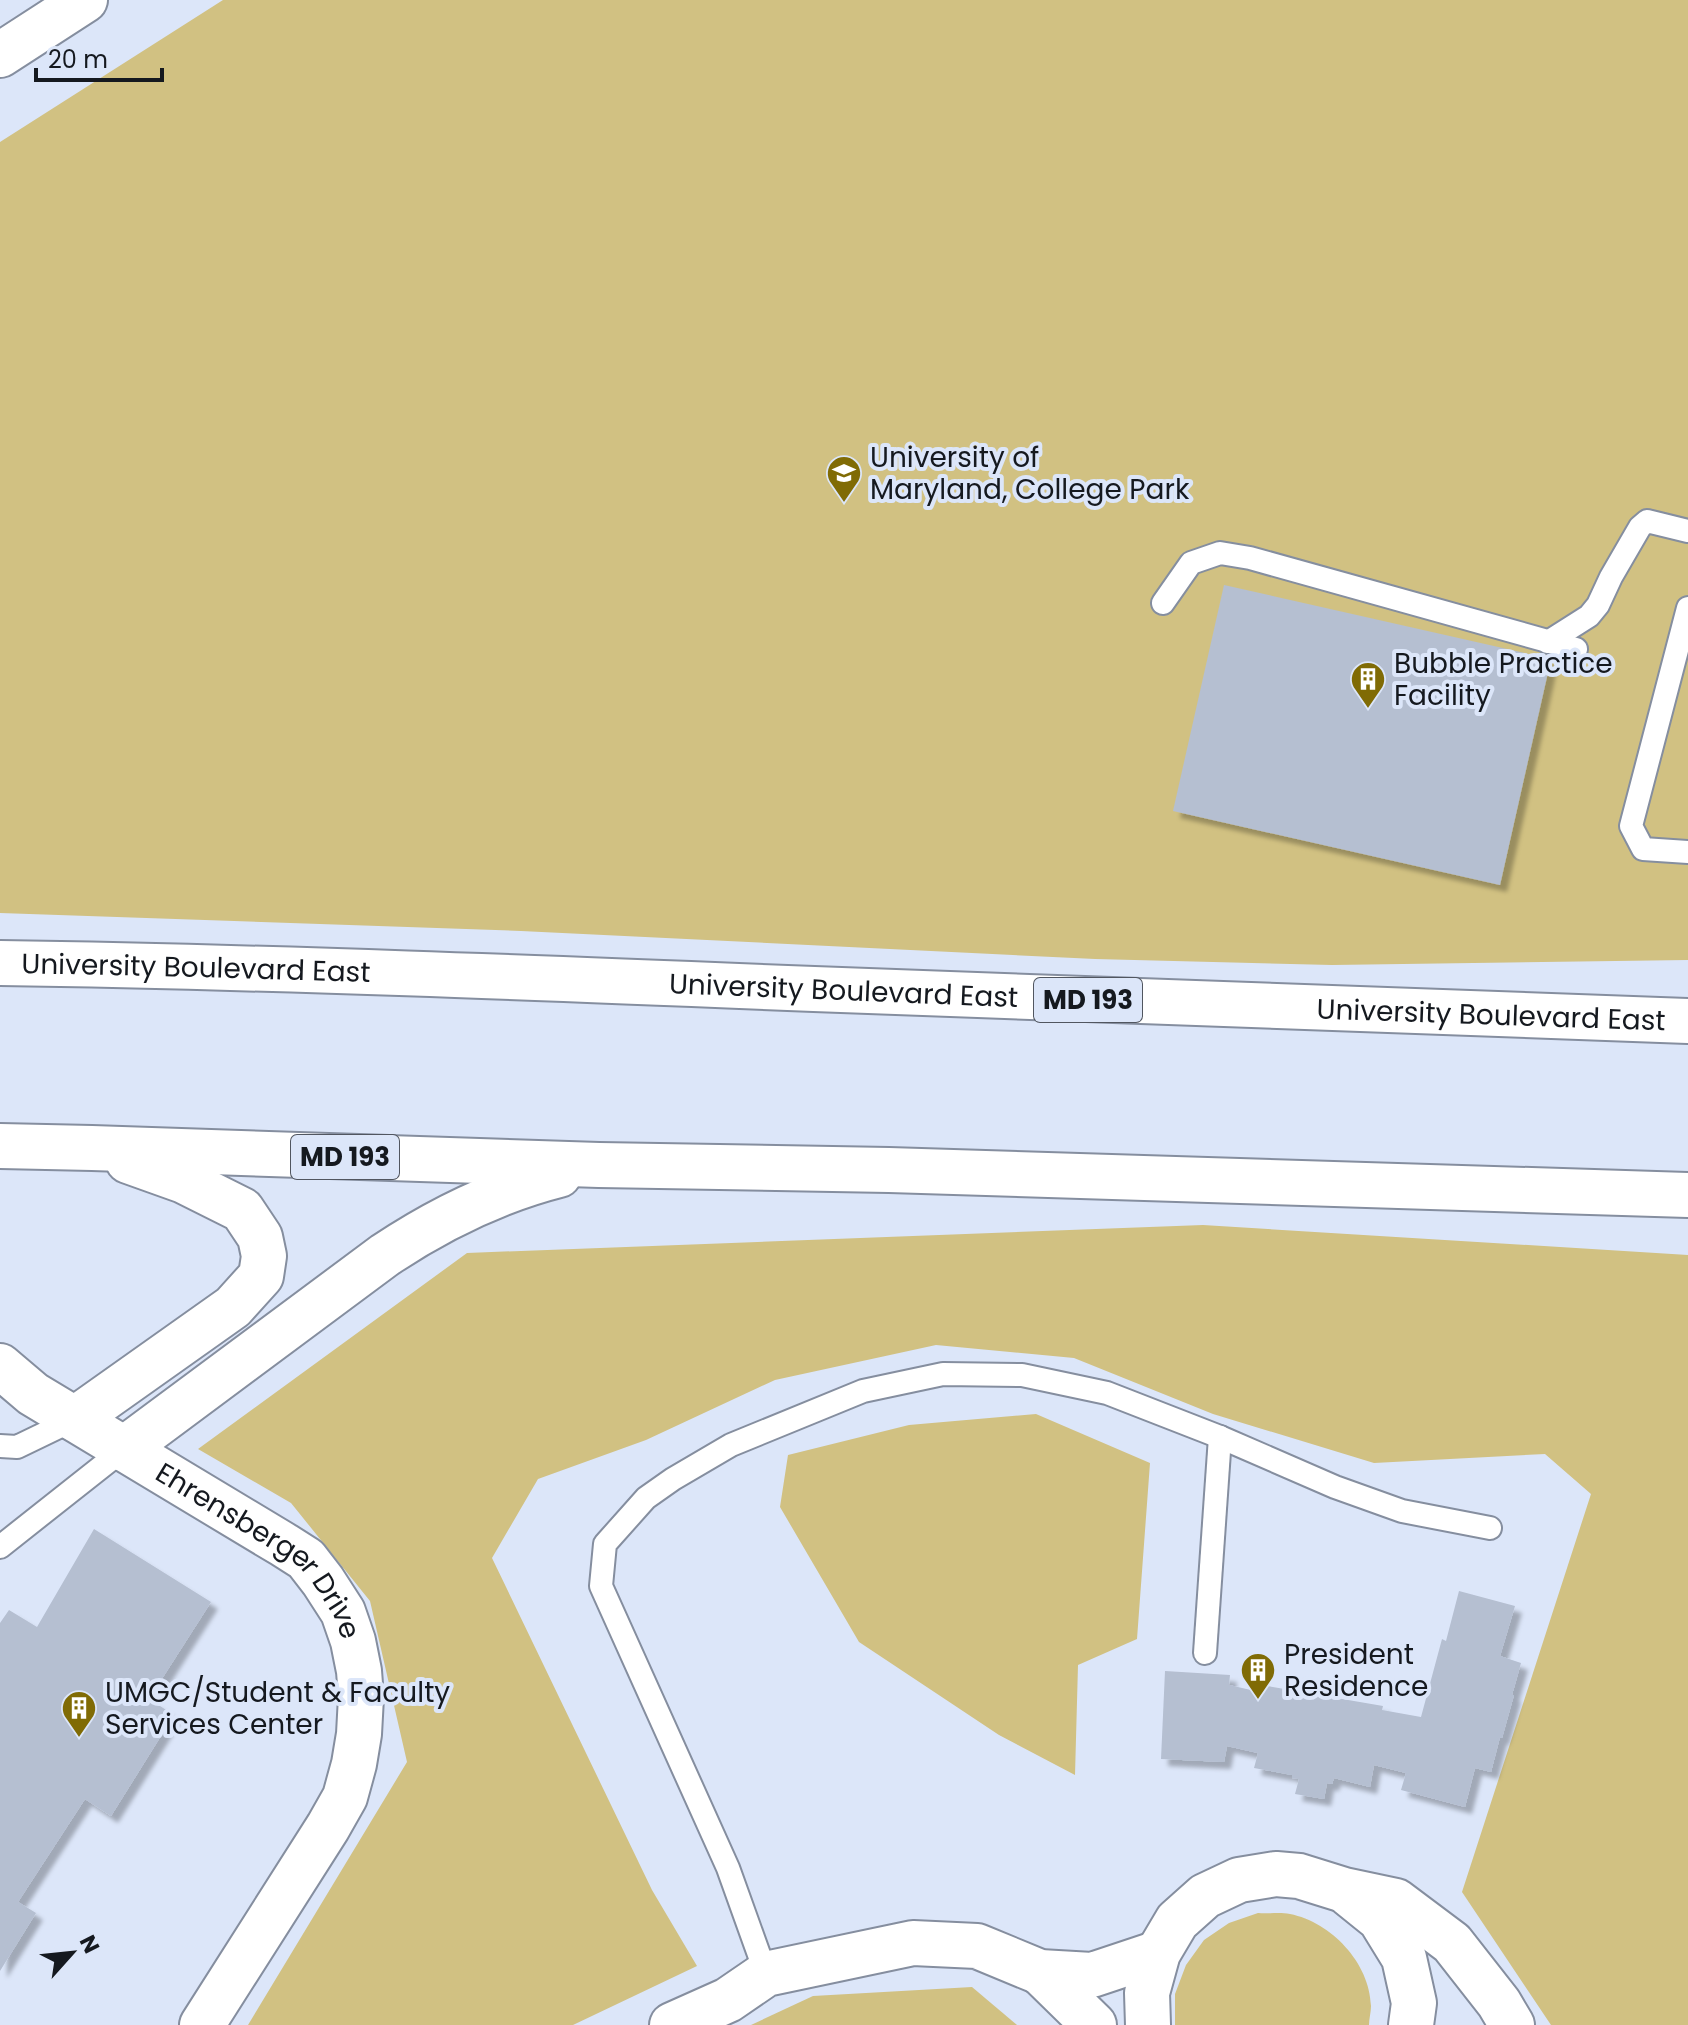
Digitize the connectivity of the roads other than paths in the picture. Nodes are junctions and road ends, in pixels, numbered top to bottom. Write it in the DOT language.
graph roads {
  1 [pos="85,0"];
  2 [pos="0,55"];
  3 [pos="1688,531"];
  4 [pos="1163,603"];
  5 [pos="1688,608"];
  6 [pos="1548,642"];
  7 [pos="1576,649"];
  8 [pos="1688,852"];
  9 [pos="0,963"];
  10 [pos="1688,1021"];
  11 [pos="0,1146"];
  12 [pos="92,1148"];
  13 [pos="599,1165"];
  14 [pos="1688,1195"];
  15 [pos="0,1366"];
  16 [pos="75,1419"];
  17 [pos="1220,1437"];
  18 [pos="0,1446"];
  19 [pos="124,1449"];
  20 [pos="1490,1528"];
  21 [pos="0,1547"];
  22 [pos="1205,1653"];
  23 [pos="1344,1890"];
  24 [pos="1158,1953"];
  25 [pos="1040,1972"];
  26 [pos="766,1974"];
  27 [pos="202,2025"];
  28 [pos="672,2025"];
  29 [pos="1094,2025"];
  30 [pos="1148,2025"];
  31 [pos="1411,2025"];
  32 [pos="1512,2025"];
  1 -- 2 [label="main road"];
  3 -- 6 [label="lane"];
  4 -- 6 [label="lane"];
  5 -- 8 [label="lane"];
  6 -- 7 [label="lane"];
  9 -- 10 [label="main road, University Boulevard East / MD 193"];
  11 -- 12 [label="main road, MD 193"];
  12 -- 13 [label="main road, MD 193"];
  12 -- 16 [label="main road"];
  13 -- 14 [label="main road, MD 193"];
  13 -- 19 [label="main road"];
  15 -- 16 [label="main road, Ehrensberger Drive"];
  16 -- 18 [label="lane"];
  16 -- 19 [label="main road, Ehrensberger Drive"];
  17 -- 20 [label="lane"];
  17 -- 22 [label="lane"];
  17 -- 26 [label="lane"];
  19 -- 21 [label="lane"];
  19 -- 27 [label="main road, Ehrensberger Drive"];
  23 -- 24 [label="main road"];
  23 -- 31 [label="main road"];
  23 -- 32 [label="main road"];
  24 -- 25 [label="main road"];
  24 -- 30 [label="main road"];
  25 -- 26 [label="main road"];
  25 -- 29 [label="main road"];
  26 -- 28 [label="main road"];
}
